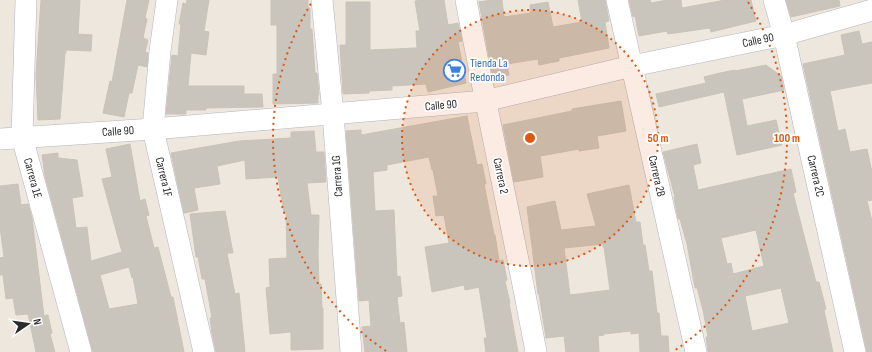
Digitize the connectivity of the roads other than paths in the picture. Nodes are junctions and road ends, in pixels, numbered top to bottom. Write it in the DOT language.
graph roads {
  1 [pos="26,0"];
  2 [pos="167,0"];
  3 [pos="322,0"];
  4 [pos="466,0"];
  5 [pos="617,0"];
  6 [pos="774,0"];
  7 [pos="872,10"];
  8 [pos="784,35"];
  9 [pos="632,66"];
  10 [pos="485,101"];
  11 [pos="333,114"];
  12 [pos="153,129"];
  13 [pos="22,137"];
  14 [pos="0,139"];
  15 [pos="80,352"];
  16 [pos="204,352"];
  17 [pos="351,352"];
  18 [pos="536,352"];
  19 [pos="696,352"];
  20 [pos="855,352"];
  1 -- 13 [label="street, Carrera 1E"];
  2 -- 12 [label="street, Carrera 1F"];
  3 -- 11 [label="street, Carrera 1G"];
  4 -- 10 [label="street, Carrera 2"];
  5 -- 9 [label="street, Carrera 2B"];
  6 -- 8 [label="street, Carrera 2C"];
  7 -- 8 [label="street, Calle 90"];
  8 -- 9 [label="street, Calle 90"];
  8 -- 20 [label="street, Carrera 2C"];
  9 -- 10 [label="street, Calle 90"];
  9 -- 19 [label="street, Carrera 2B"];
  10 -- 11 [label="street, Calle 90"];
  10 -- 18 [label="street, Carrera 2"];
  11 -- 12 [label="street, Calle 90"];
  11 -- 17 [label="street, Carrera 1G"];
  12 -- 13 [label="street, Calle 90"];
  12 -- 16 [label="street, Carrera 1F"];
  13 -- 14 [label="street, Calle 90"];
  13 -- 15 [label="street, Carrera 1E"];
}
